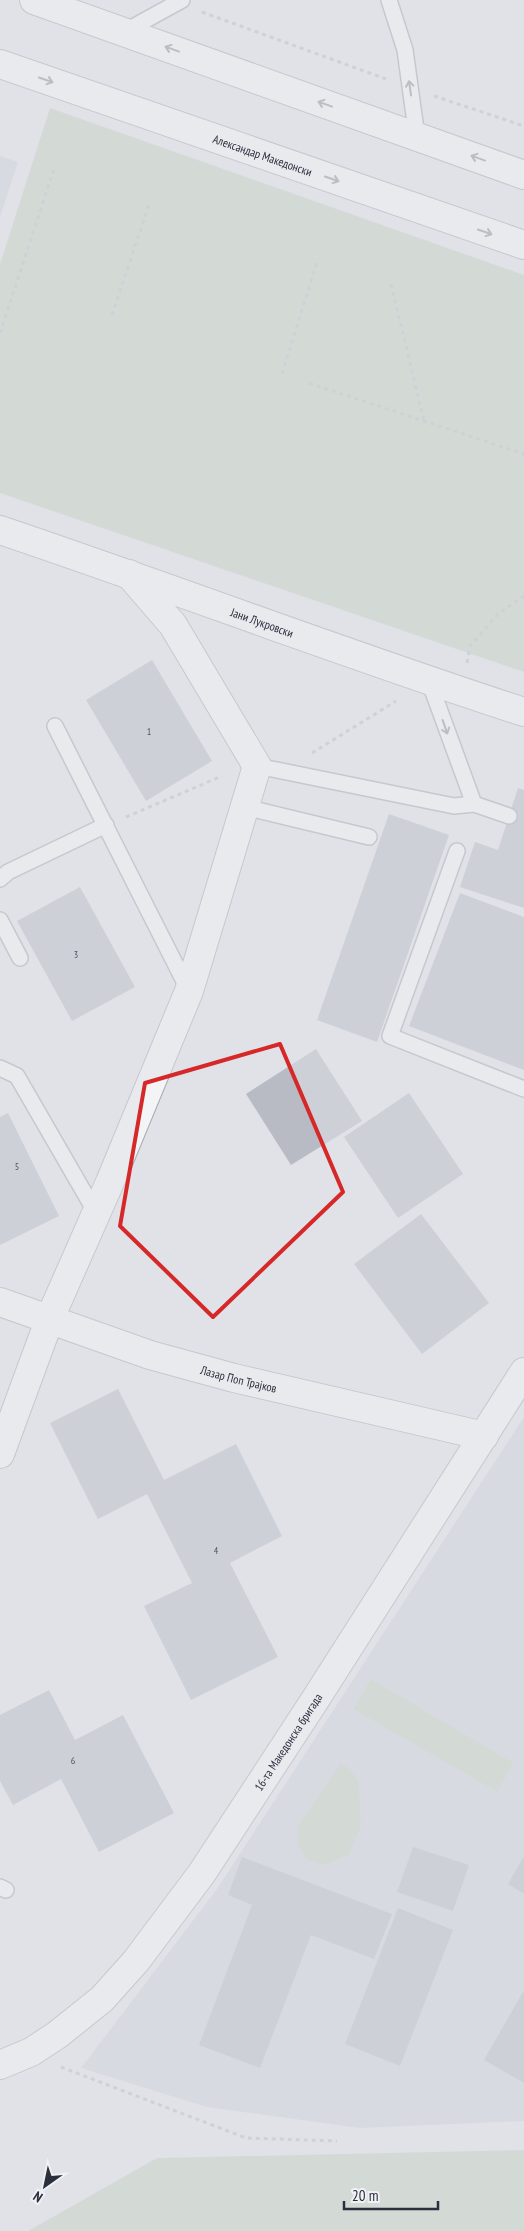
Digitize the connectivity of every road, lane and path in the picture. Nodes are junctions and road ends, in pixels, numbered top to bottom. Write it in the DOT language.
graph roads {
  1 [pos="34,0"];
  2 [pos="389,0"];
  3 [pos="179,1"];
  4 [pos="76,7"];
  5 [pos="124,32"];
  6 [pos="0,64"];
  7 [pos="410,88"];
  8 [pos="524,126"];
  9 [pos="417,136"];
  10 [pos="54,169"];
  11 [pos="524,174"];
  12 [pos="150,202"];
  13 [pos="524,245"];
  14 [pos="318,259"];
  15 [pos="392,284"];
  16 [pos="112,315"];
  17 [pos="0,333"];
  18 [pos="282,374"];
  19 [pos="309,383"];
  20 [pos="424,421"];
  21 [pos="524,454"];
  22 [pos="0,530"];
  23 [pos="129,574"];
  24 [pos="524,596"];
  25 [pos="429,681"];
  26 [pos="464,692"];
  27 [pos="524,712"];
  28 [pos="55,726"];
  29 [pos="305,758"];
  30 [pos="257,766"];
  31 [pos="474,804"];
  32 [pos="245,807"];
  33 [pos="509,816"];
  34 [pos="106,825"];
  35 [pos="369,837"];
  36 [pos="457,851"];
  37 [pos="0,878"];
  38 [pos="0,920"];
  39 [pos="20,958"];
  40 [pos="189,990"];
  41 [pos="0,1068"];
  42 [pos="524,1090"];
  43 [pos="96,1213"];
  44 [pos="0,1302"];
  45 [pos="50,1318"];
  46 [pos="524,1372"];
  47 [pos="484,1436"];
  48 [pos="0,1454"];
  49 [pos="31,2052"];
  50 [pos="0,2065"];
  51 [pos="337,2141"];
  1 -- 4 [label="street"];
  2 -- 7 [label="lane"];
  3 -- 5 [label="lane"];
  3 -- 7 [label="path"];
  4 -- 5 [label="street"];
  9 -- 5 [label="street, one-way"];
  6 -- 13 [label="street, Александар Македонски, one-way"];
  7 -- 8 [label="path"];
  9 -- 7 [label="lane, one-way"];
  11 -- 9 [label="street, one-way"];
  10 -- 17 [label="path"];
  12 -- 16 [label="path"];
  14 -- 18 [label="path"];
  15 -- 20 [label="path"];
  19 -- 20 [label="path"];
  20 -- 21 [label="path"];
  22 -- 23 [label="street, Јани Лукровски"];
  23 -- 25 [label="street, Јани Лукровски"];
  23 -- 30 [label="street"];
  24 -- 26 [label="path"];
  25 -- 26 [label="street, Јани Лукровски"];
  25 -- 29 [label="path"];
  25 -- 31 [label="lane, one-way"];
  26 -- 27 [label="street, Јани Лукровски"];
  28 -- 34 [label="lane"];
  30 -- 31 [label="lane"];
  30 -- 32 [label="street"];
  30 -- 34 [label="path"];
  31 -- 33 [label="lane"];
  32 -- 35 [label="lane"];
  32 -- 40 [label="street"];
  34 -- 37 [label="lane"];
  34 -- 40 [label="lane"];
  36 -- 42 [label="lane"];
  38 -- 39 [label="lane"];
  40 -- 43 [label="street"];
  41 -- 43 [label="lane"];
  43 -- 45 [label="street"];
  44 -- 45 [label="street, Лазар Поп Трајков"];
  45 -- 47 [label="street, Лазар Поп Трајков"];
  45 -- 48 [label="street"];
  46 -- 47 [label="street, 16-та Македонска бригада"];
  47 -- 49 [label="street, 16-та Македонска бригада"];
  49 -- 50 [label="street, 16-та Македонска бригада"];
  49 -- 51 [label="path"];
}
